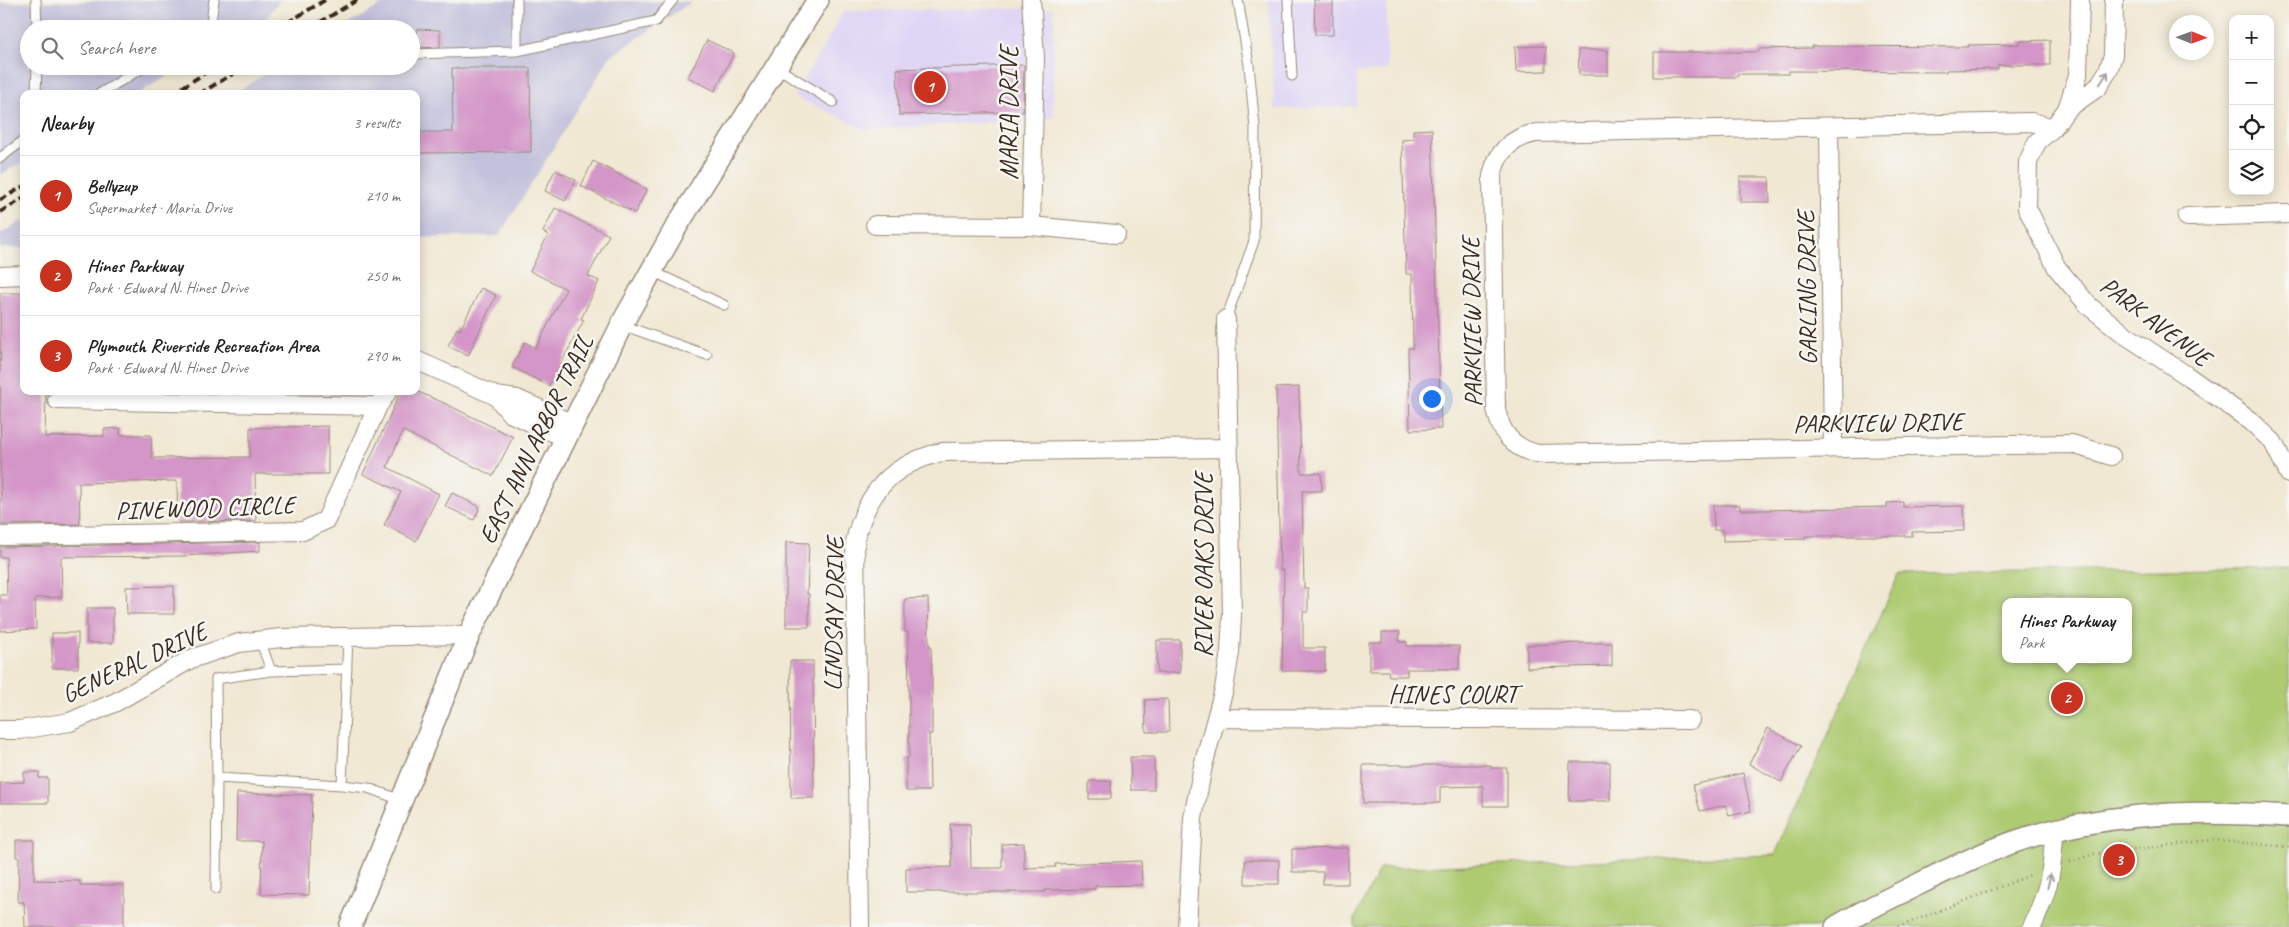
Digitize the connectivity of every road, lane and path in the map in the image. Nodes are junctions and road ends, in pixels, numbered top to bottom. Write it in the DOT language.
graph roads {
  1 [pos="36,0"];
  2 [pos="214,0"];
  3 [pos="517,0"];
  4 [pos="673,0"];
  5 [pos="818,0"];
  6 [pos="1031,0"];
  7 [pos="1238,0"];
  8 [pos="1288,0"];
  9 [pos="2080,0"];
  10 [pos="2114,0"];
  11 [pos="36,20"];
  12 [pos="211,20"];
  13 [pos="517,51"];
  14 [pos="420,54"];
  15 [pos="776,67"];
  16 [pos="37,75"];
  17 [pos="131,75"];
  18 [pos="1292,76"];
  19 [pos="36,90"];
  20 [pos="106,90"];
  21 [pos="834,102"];
  22 [pos="2067,109"];
  23 [pos="1828,128"];
  24 [pos="2053,128"];
  25 [pos="20,143"];
  26 [pos="0,158"];
  27 [pos="2289,214"];
  28 [pos="2187,217"];
  29 [pos="875,225"];
  30 [pos="1031,226"];
  31 [pos="1116,234"];
  32 [pos="651,271"];
  33 [pos="20,275"];
  34 [pos="0,276"];
  35 [pos="724,305"];
  36 [pos="1226,319"];
  37 [pos="622,325"];
  38 [pos="707,355"];
  39 [pos="420,362"];
  40 [pos="385,395"];
  41 [pos="57,400"];
  42 [pos="378,406"];
  43 [pos="569,431"];
  44 [pos="1833,447"];
  45 [pos="1228,448"];
  46 [pos="2111,456"];
  47 [pos="2289,474"];
  48 [pos="0,536"];
  49 [pos="469,635"];
  50 [pos="348,637"];
  51 [pos="260,640"];
  52 [pos="347,669"];
  53 [pos="271,671"];
  54 [pos="1216,718"];
  55 [pos="1690,720"];
  56 [pos="0,730"];
  57 [pos="217,778"];
  58 [pos="342,785"];
  59 [pos="402,800"];
  60 [pos="2289,816"];
  61 [pos="2054,830"];
  62 [pos="2289,847"];
  63 [pos="2053,867"];
  64 [pos="216,889"];
  65 [pos="350,927"];
  66 [pos="860,927"];
  67 [pos="1187,927"];
  68 [pos="1836,927"];
  69 [pos="1898,927"];
  70 [pos="2032,927"];
  1 -- 11 [label="lane"];
  2 -- 12 [label="lane"];
  3 -- 13 [label="lane"];
  4 -- 13 [label="lane"];
  5 -- 15 [label="street, EAST ANN ARBOR TRAIL"];
  6 -- 30 [label="street, MARIA DRIVE"];
  7 -- 36 [label="lane"];
  8 -- 18 [label="lane"];
  9 -- 22 [label="street"];
  22 -- 10 [label="street, one-way"];
  13 -- 14 [label="lane"];
  15 -- 21 [label="lane"];
  15 -- 32 [label="street, EAST ANN ARBOR TRAIL"];
  16 -- 19 [label="lane"];
  17 -- 20 [label="lane"];
  22 -- 24 [label="street, PARK AVENUE"];
  23 -- 24 [label="street, PARKVIEW DRIVE"];
  23 -- 44 [label="street, GARLING DRIVE"];
  23 -- 44 [label="street, PARKVIEW DRIVE"];
  24 -- 47 [label="street, PARK AVENUE"];
  25 -- 26 [label="lane"];
  27 -- 28 [label="street"];
  29 -- 30 [label="street"];
  30 -- 31 [label="street"];
  32 -- 35 [label="lane"];
  32 -- 37 [label="street, EAST ANN ARBOR TRAIL"];
  33 -- 34 [label="street"];
  36 -- 45 [label="street, RIVER OAKS DRIVE"];
  37 -- 38 [label="lane"];
  37 -- 43 [label="street, EAST ANN ARBOR TRAIL"];
  39 -- 43 [label="street"];
  40 -- 42 [label="street, PINEWOOD CIRCLE"];
  41 -- 42 [label="street"];
  42 -- 48 [label="street, PINEWOOD CIRCLE"];
  43 -- 49 [label="street, EAST ANN ARBOR TRAIL"];
  44 -- 46 [label="street, PARKVIEW DRIVE"];
  45 -- 54 [label="street, RIVER OAKS DRIVE"];
  45 -- 66 [label="street, LINDSAY DRIVE"];
  49 -- 50 [label="street, GENERAL DRIVE"];
  49 -- 59 [label="street, EAST ANN ARBOR TRAIL"];
  50 -- 51 [label="street, GENERAL DRIVE"];
  50 -- 52 [label="lane"];
  51 -- 53 [label="lane"];
  51 -- 56 [label="street, GENERAL DRIVE"];
  52 -- 53 [label="lane"];
  52 -- 58 [label="lane"];
  53 -- 57 [label="lane"];
  54 -- 55 [label="street, HINES COURT"];
  54 -- 67 [label="street, RIVER OAKS DRIVE"];
  57 -- 58 [label="lane"];
  57 -- 64 [label="lane"];
  58 -- 59 [label="lane"];
  59 -- 65 [label="street, EAST ANN ARBOR TRAIL"];
  60 -- 61 [label="street"];
  61 -- 63 [label="street"];
  61 -- 68 [label="street"];
  62 -- 63 [label="path"];
  63 -- 69 [label="path"];
  70 -- 63 [label="street, one-way"];
}
